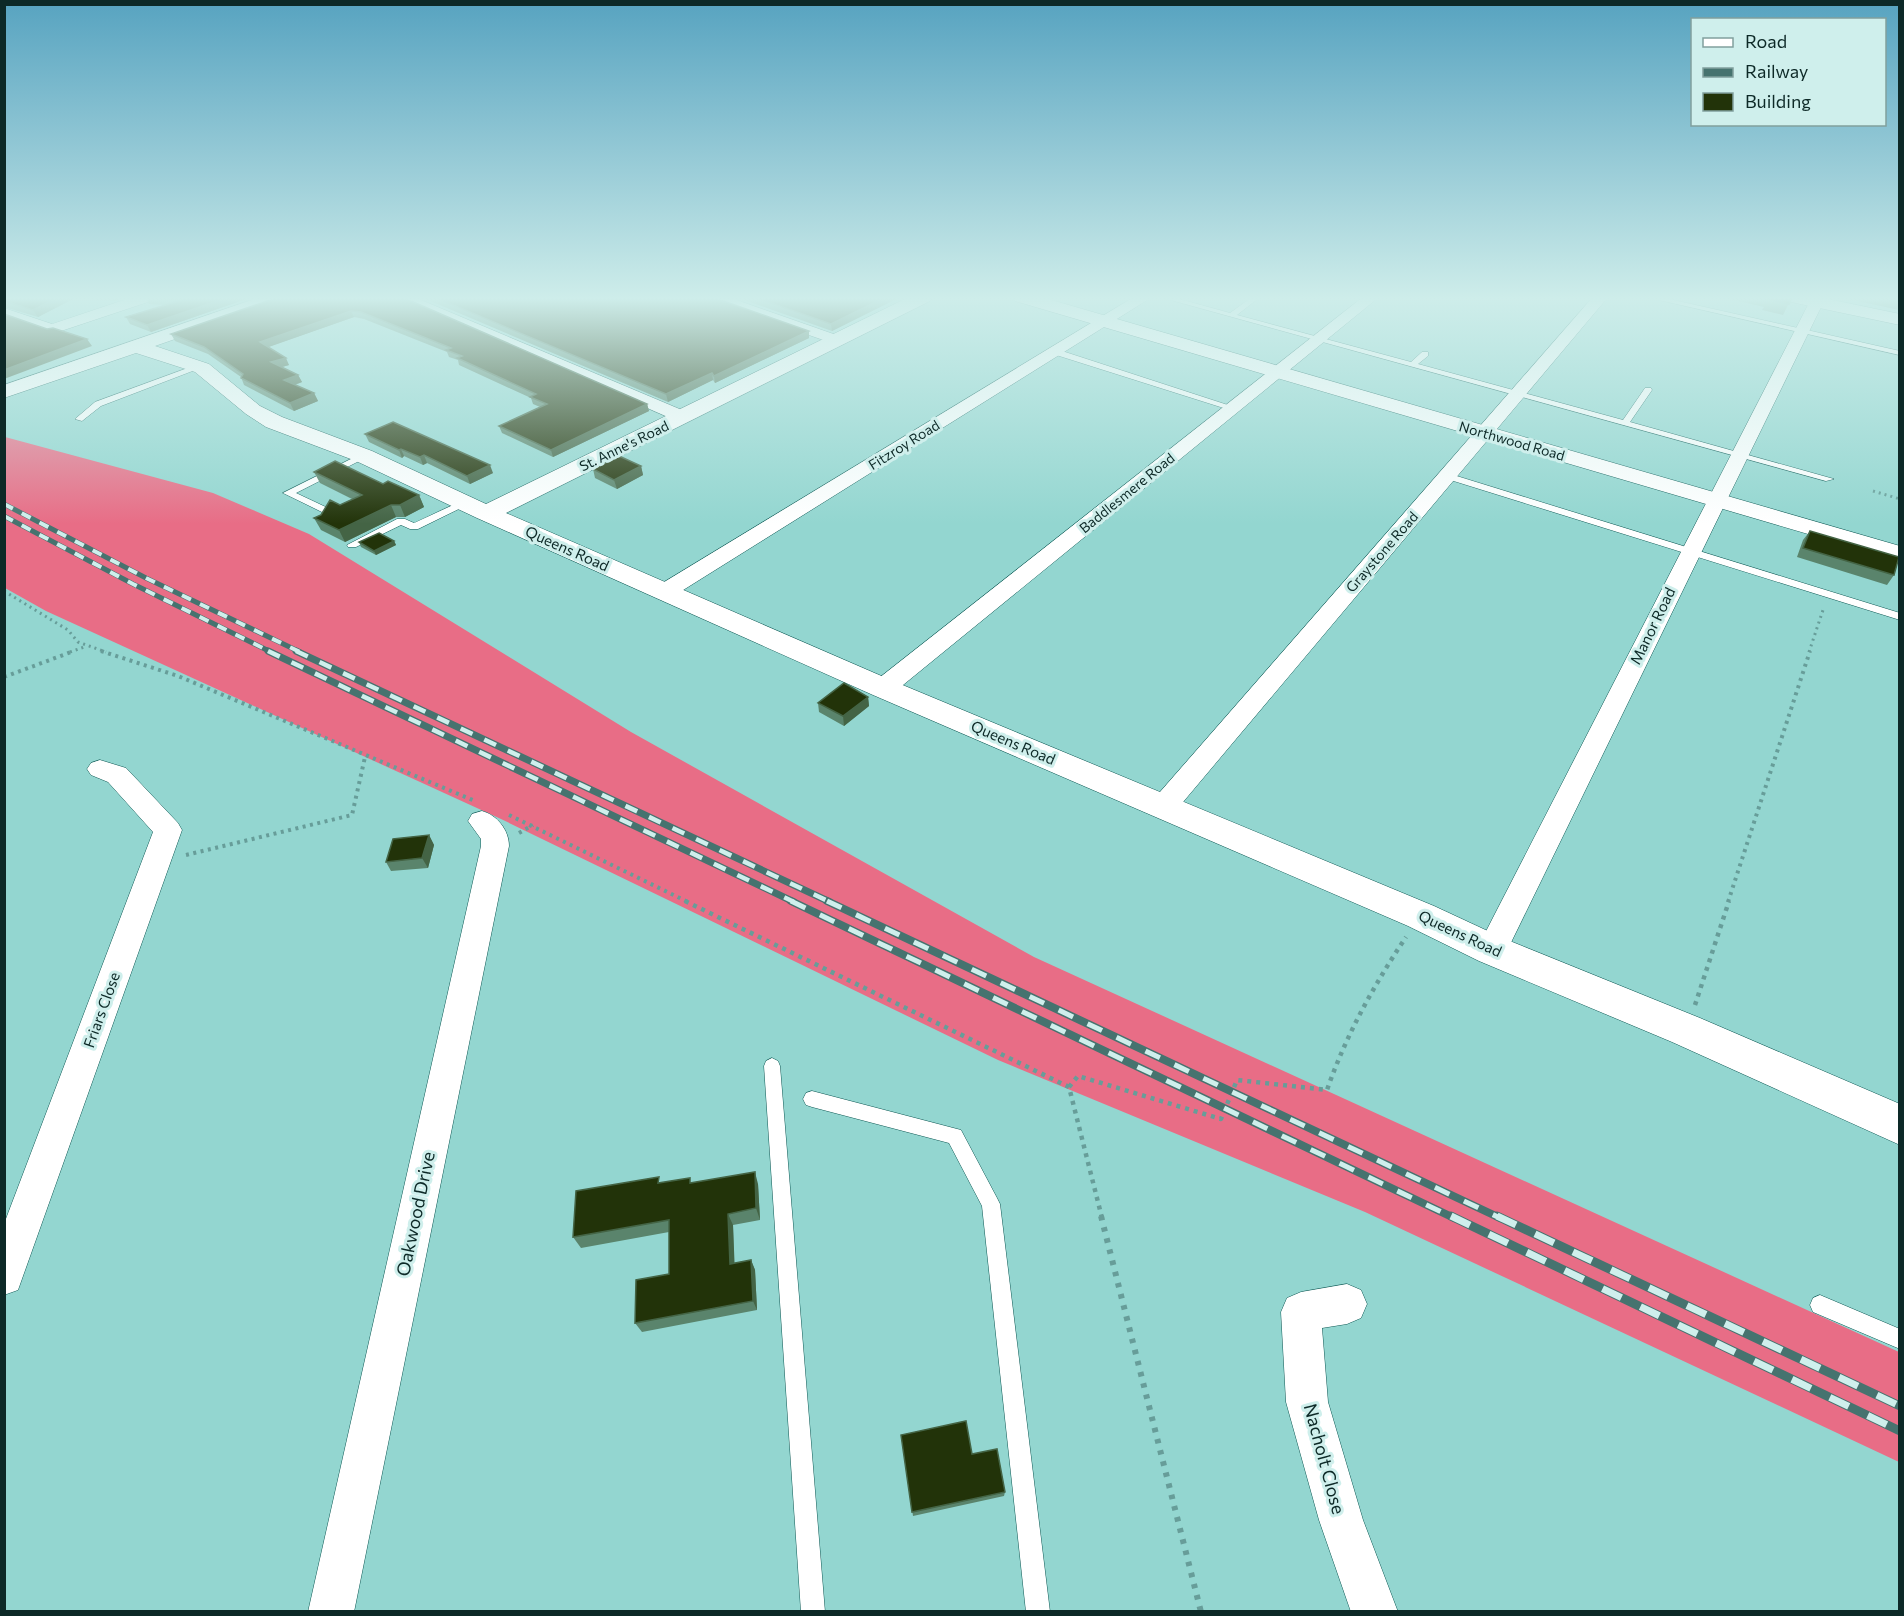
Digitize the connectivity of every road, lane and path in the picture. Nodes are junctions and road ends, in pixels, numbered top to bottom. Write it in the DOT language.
graph roads {
  1 [pos="52,372"];
  2 [pos="184,372"];
  3 [pos="206,372"];
  4 [pos="578,372"];
  5 [pos="772,372"];
  6 [pos="1023,372"];
  7 [pos="1121,372"];
  8 [pos="1440,372"];
  9 [pos="1536,372"];
  10 [pos="1780,372"];
  11 [pos="1278,373"];
  12 [pos="9,386"];
  13 [pos="1648,390"];
  14 [pos="1518,394"];
  15 [pos="1233,408"];
  16 [pos="683,417"];
  17 [pos="79,419"];
  18 [pos="1625,423"];
  19 [pos="1484,433"];
  20 [pos="1738,454"];
  21 [pos="364,456"];
  22 [pos="1447,476"];
  23 [pos="1829,479"];
  24 [pos="1873,491"];
  25 [pos="1899,499"];
  26 [pos="1716,500"];
  27 [pos="475,508"];
  28 [pos="327,512"];
  29 [pos="352,545"];
  30 [pos="1690,552"];
  31 [pos="1899,554"];
  32 [pos="4,591"];
  33 [pos="664,592"];
  34 [pos="1828,595"];
  35 [pos="1899,617"];
  36 [pos="87,646"];
  37 [pos="4,677"];
  38 [pos="883,688"];
  39 [pos="365,757"];
  40 [pos="100,769"];
  41 [pos="1163,807"];
  42 [pos="489,812"];
  43 [pos="156,862"];
  44 [pos="1421,916"];
  45 [pos="1492,950"];
  46 [pos="1686,1030"];
  47 [pos="772,1066"];
  48 [pos="1069,1087"];
  49 [pos="812,1099"];
  50 [pos="1899,1125"];
  51 [pos="4,1276"];
  52 [pos="1347,1304"];
  53 [pos="1820,1305"];
  54 [pos="1899,1339"];
  55 [pos="331,1611"];
  56 [pos="813,1611"];
  57 [pos="1038,1611"];
  58 [pos="1201,1611"];
  59 [pos="1375,1611"];
  1 -- 12 [label="street"];
  2 -- 17 [label="lane"];
  3 -- 21 [label="street, Queens Road"];
  4 -- 16 [label="street"];
  5 -- 16 [label="street, St. Anne's Road"];
  6 -- 33 [label="street, Fitzroy Road"];
  7 -- 15 [label="lane"];
  8 -- 14 [label="lane"];
  9 -- 14 [label="street, Graystone Road"];
  10 -- 20 [label="street, Manor Road"];
  11 -- 15 [label="street, Baddlesmere Road"];
  11 -- 19 [label="street, Northwood Road"];
  13 -- 18 [label="lane"];
  14 -- 18 [label="lane"];
  14 -- 19 [label="street, Graystone Road"];
  15 -- 38 [label="street, Baddlesmere Road"];
  16 -- 27 [label="street, St. Anne's Road"];
  18 -- 20 [label="lane"];
  19 -- 22 [label="street, Graystone Road"];
  19 -- 26 [label="street, Northwood Road"];
  20 -- 23 [label="lane"];
  20 -- 26 [label="street, Manor Road"];
  21 -- 27 [label="street, Queens Road"];
  21 -- 28 [label="lane"];
  22 -- 30 [label="lane"];
  22 -- 41 [label="street, Graystone Road"];
  24 -- 25 [label="path"];
  26 -- 30 [label="street, Manor Road"];
  26 -- 31 [label="street, Northwood Road"];
  27 -- 29 [label="lane"];
  27 -- 33 [label="street, Queens Road"];
  30 -- 34 [label="lane"];
  30 -- 45 [label="street, Manor Road"];
  32 -- 36 [label="path"];
  33 -- 38 [label="street, Queens Road"];
  34 -- 35 [label="lane"];
  34 -- 46 [label="path"];
  36 -- 37 [label="path"];
  36 -- 39 [label="path"];
  38 -- 41 [label="street, Queens Road"];
  39 -- 42 [label="path"];
  39 -- 43 [label="path"];
  40 -- 43 [label="street, Friars Close"];
  41 -- 44 [label="street, Queens Road"];
  42 -- 48 [label="path"];
  42 -- 55 [label="street, Oakwood Drive"];
  43 -- 51 [label="street, Friars Close"];
  44 -- 45 [label="street, Queens Road"];
  44 -- 48 [label="path"];
  45 -- 46 [label="street, Queens Road"];
  46 -- 50 [label="street, Queens Road"];
  47 -- 56 [label="lane"];
  48 -- 58 [label="path"];
  49 -- 57 [label="lane"];
  52 -- 59 [label="street, Nacholt Close"];
  53 -- 54 [label="lane"];
}
